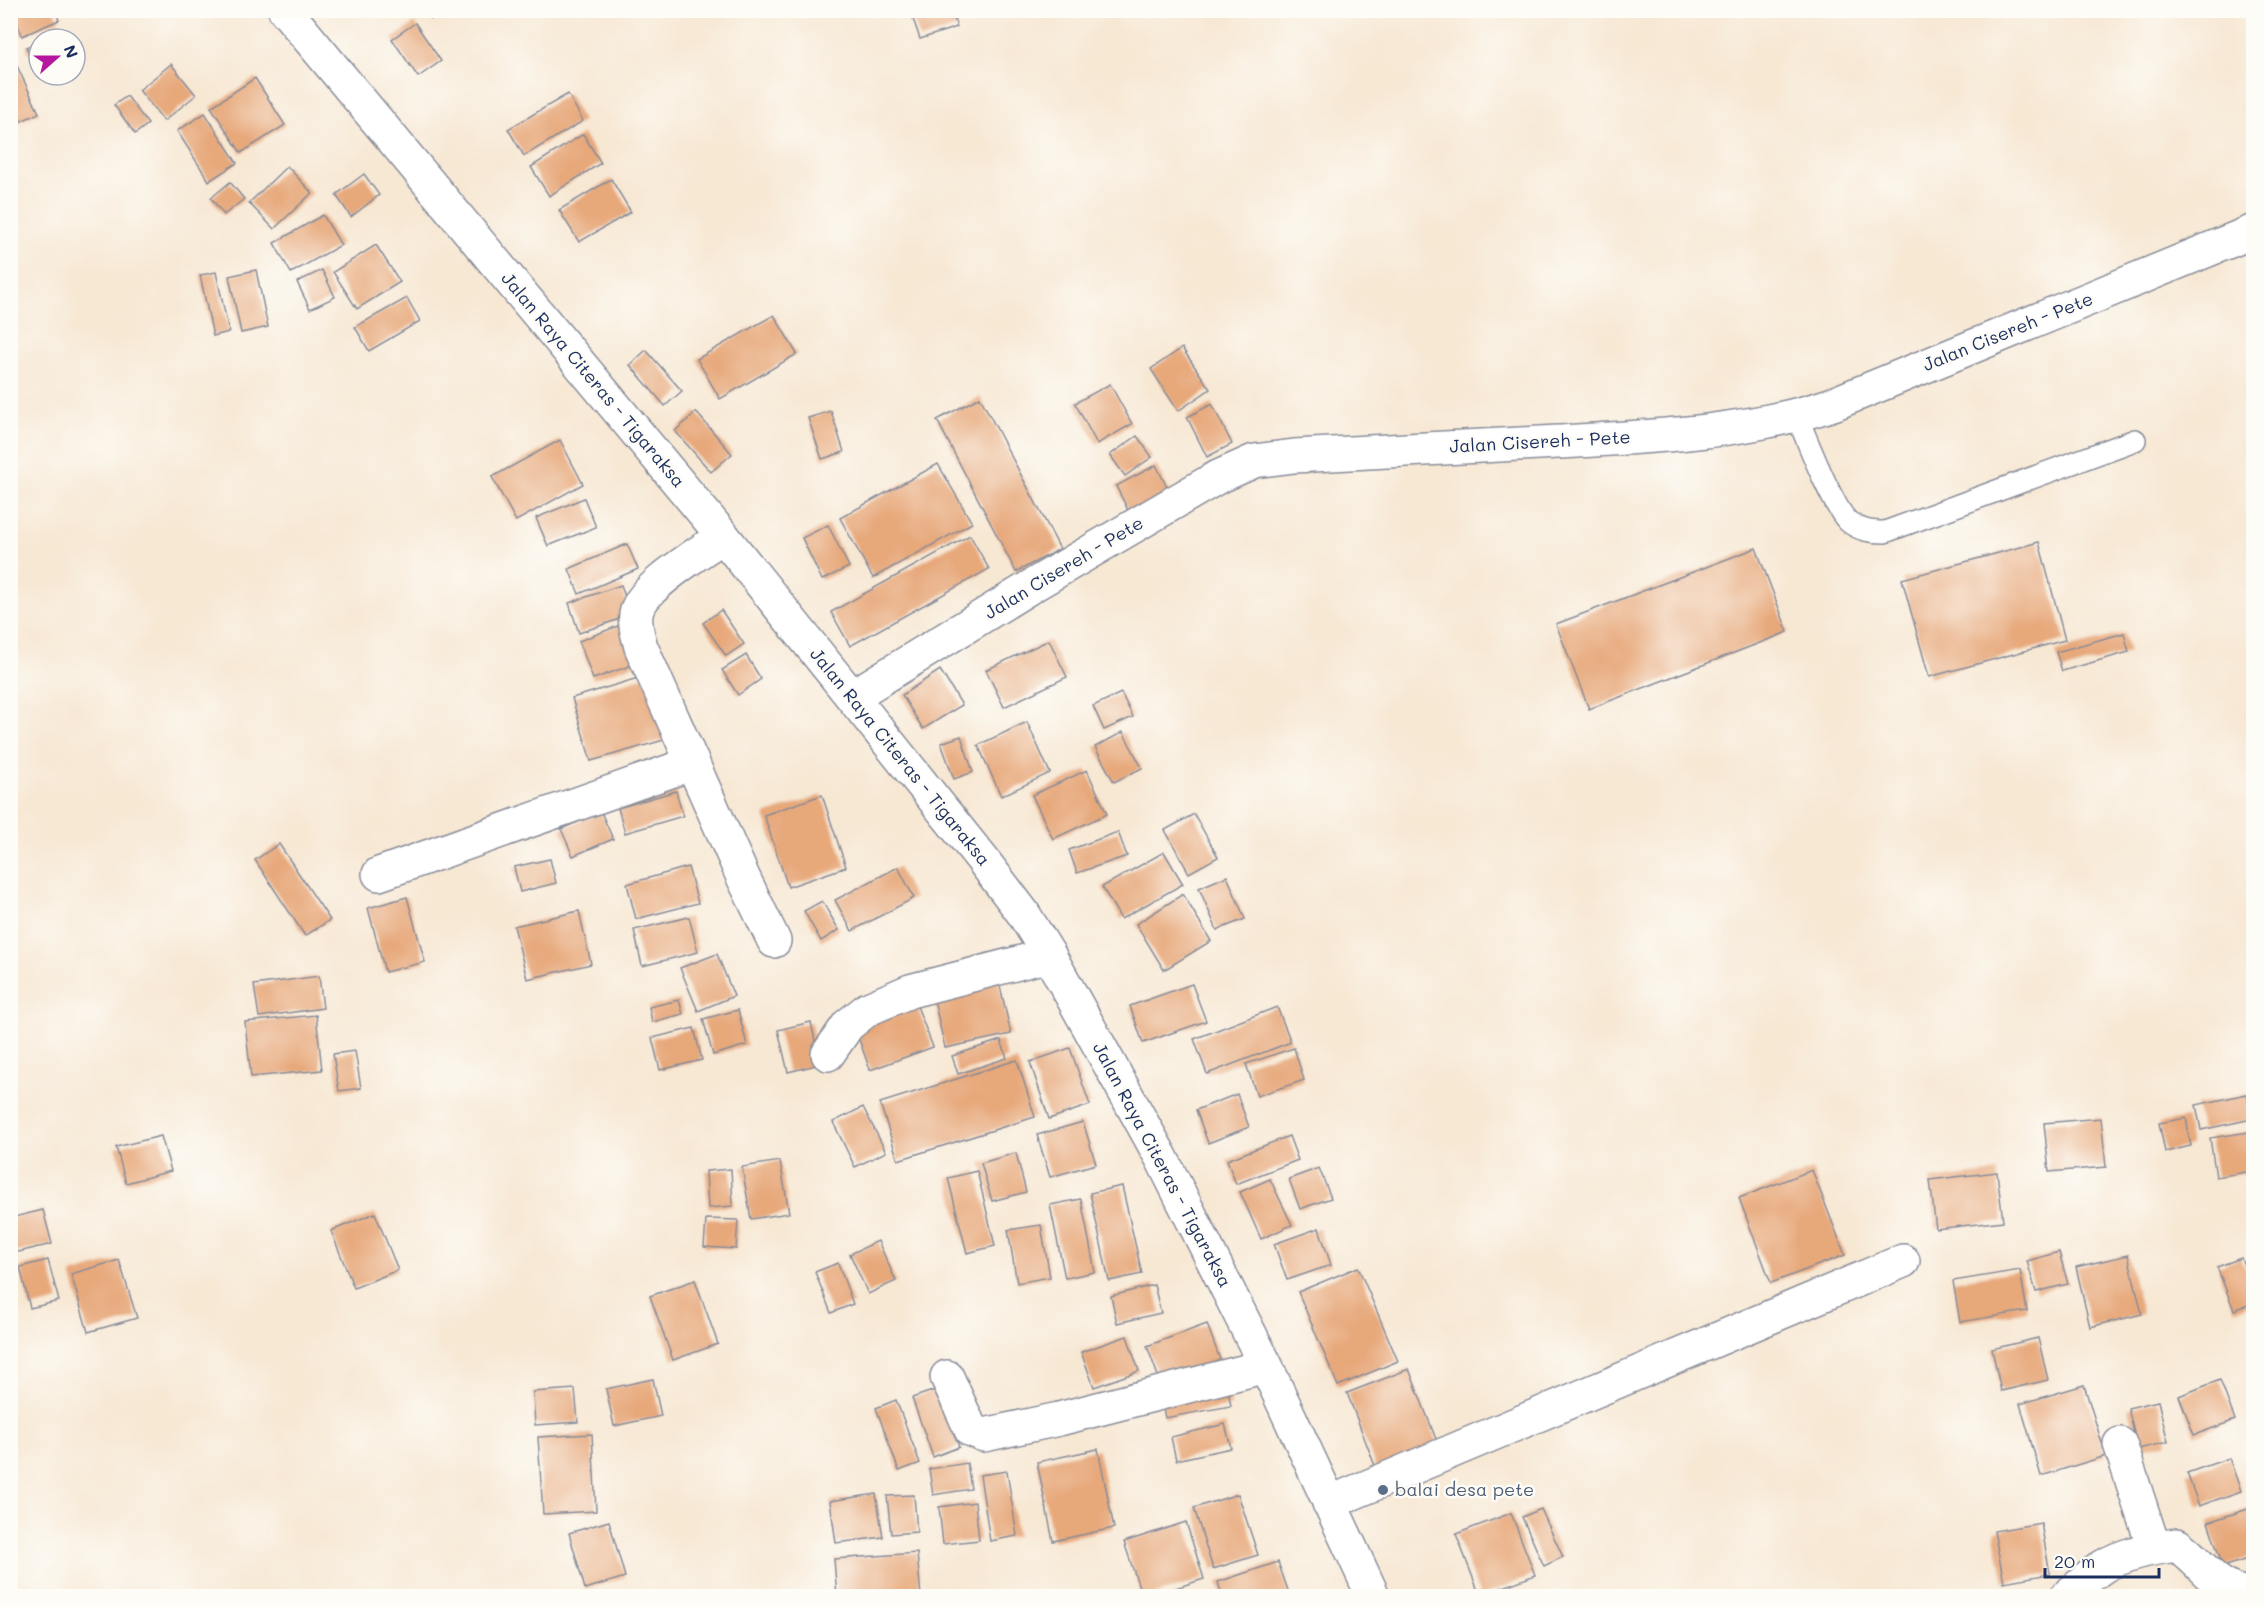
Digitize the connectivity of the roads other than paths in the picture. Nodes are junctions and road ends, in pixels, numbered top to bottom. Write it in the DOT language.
graph roads {
  1 [pos="285,10"];
  2 [pos="2253,231"];
  3 [pos="1797,416"];
  4 [pos="2135,440"];
  5 [pos="723,536"];
  6 [pos="853,696"];
  7 [pos="693,763"];
  8 [pos="380,874"];
  9 [pos="774,941"];
  10 [pos="1049,955"];
  11 [pos="828,1054"];
  12 [pos="1903,1261"];
  13 [pos="1266,1366"];
  14 [pos="947,1377"];
  15 [pos="2121,1444"];
  16 [pos="1329,1503"];
  17 [pos="2154,1548"];
  18 [pos="2253,1594"];
  19 [pos="1373,1596"];
  20 [pos="2067,1596"];
  1 -- 5 [label="street, Jalan Raya Citeras - Tigaraksa"];
  2 -- 3 [label="street, Jalan Cisereh - Pete"];
  3 -- 4 [label="lane"];
  3 -- 6 [label="street, Jalan Cisereh - Pete"];
  5 -- 6 [label="street, Jalan Raya Citeras - Tigaraksa"];
  5 -- 7 [label="street"];
  6 -- 10 [label="street, Jalan Raya Citeras - Tigaraksa"];
  7 -- 8 [label="street"];
  7 -- 9 [label="street"];
  10 -- 11 [label="street"];
  10 -- 13 [label="street, Jalan Raya Citeras - Tigaraksa"];
  12 -- 16 [label="street"];
  13 -- 14 [label="street"];
  13 -- 16 [label="street, Jalan Raya Citeras - Tigaraksa"];
  15 -- 17 [label="street"];
  16 -- 19 [label="street, Jalan Raya Citeras - Tigaraksa"];
  17 -- 18 [label="street"];
  17 -- 20 [label="street"];
}
